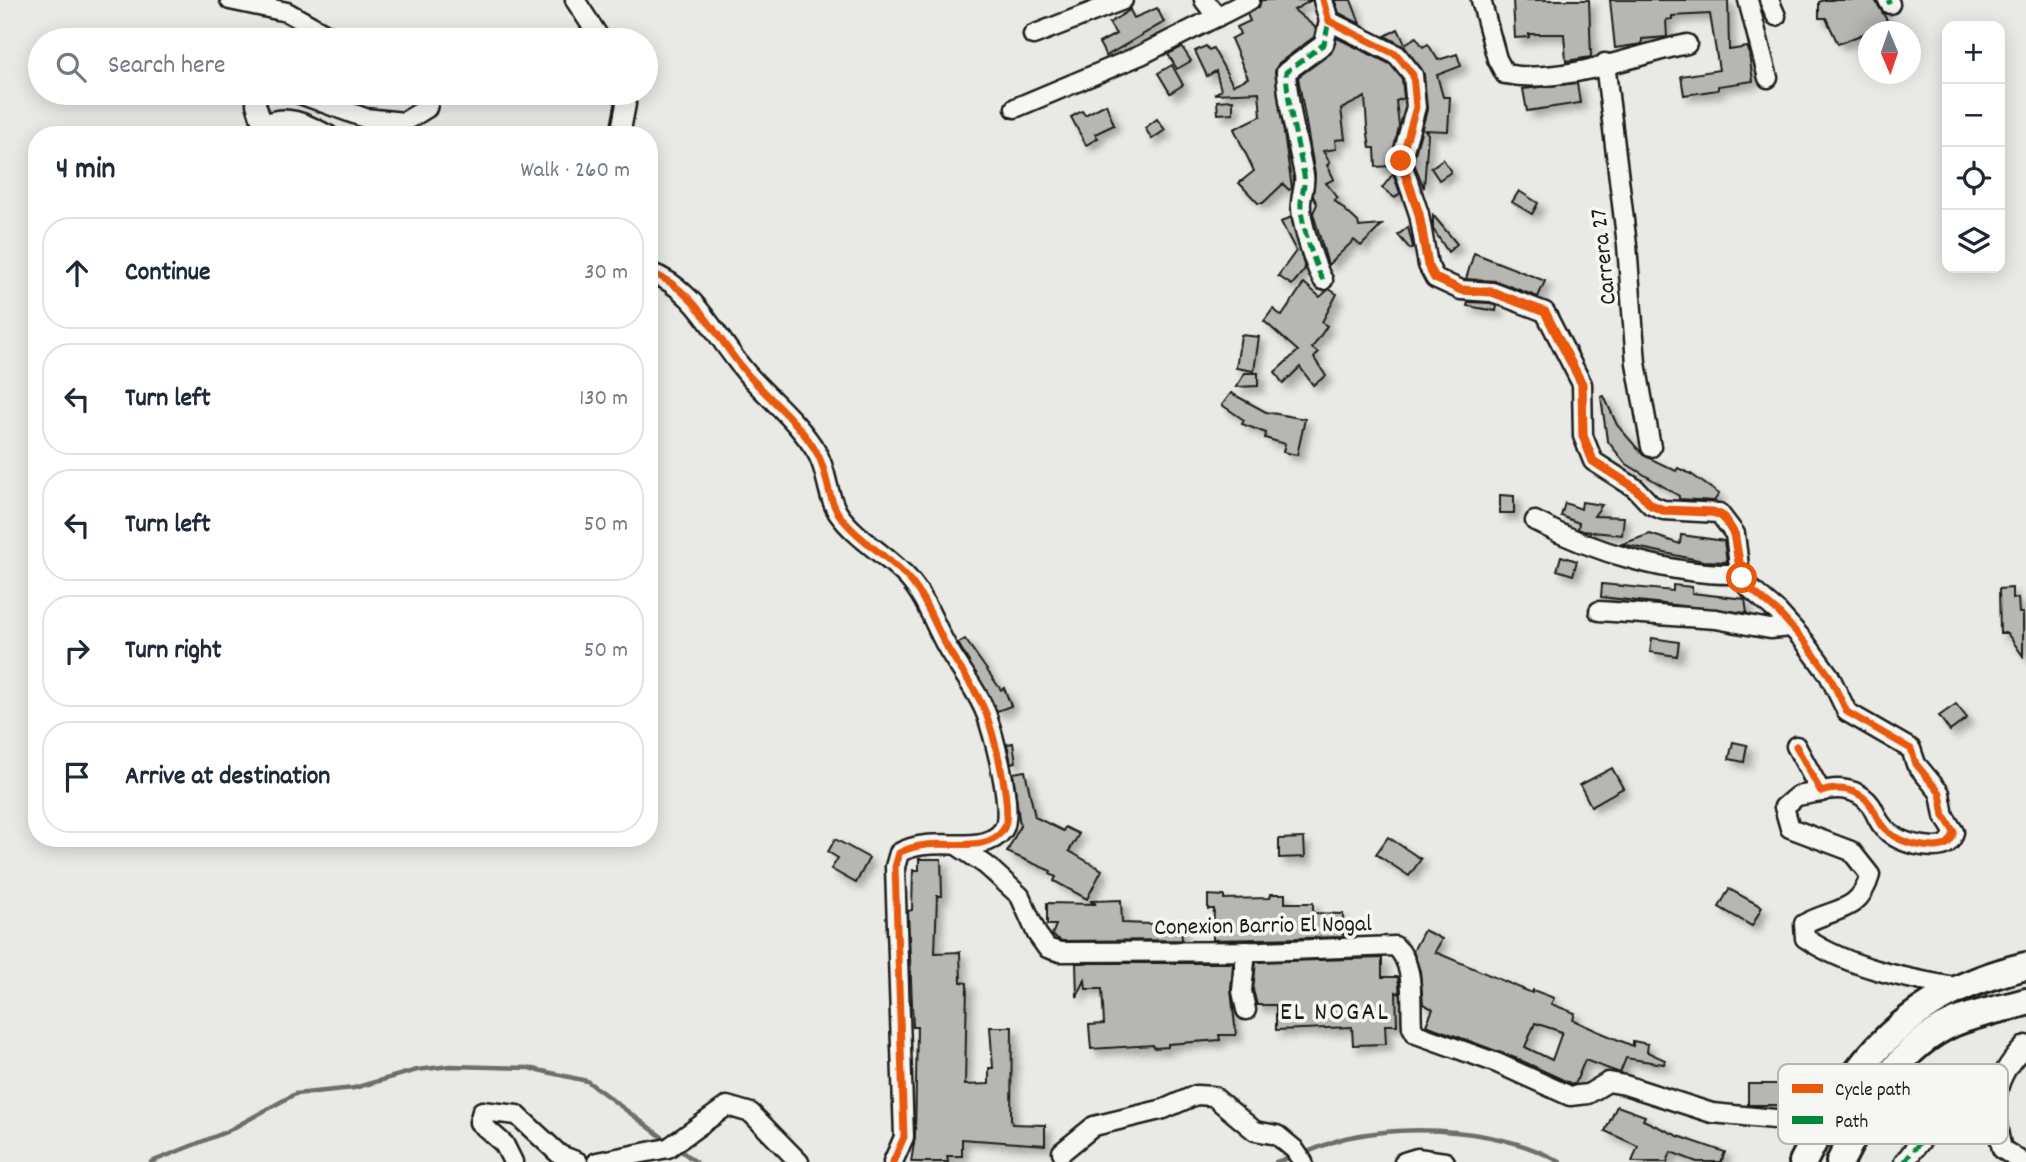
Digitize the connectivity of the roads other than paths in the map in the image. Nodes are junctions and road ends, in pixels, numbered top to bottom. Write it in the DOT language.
graph roads {
  1 [pos="230,0"];
  2 [pos="575,0"];
  3 [pos="1123,0"];
  4 [pos="1204,0"];
  5 [pos="1250,0"];
  6 [pos="1323,0"];
  7 [pos="1482,0"];
  8 [pos="1748,0"];
  9 [pos="1217,17"];
  10 [pos="1329,21"];
  11 [pos="316,28"];
  12 [pos="593,28"];
  13 [pos="1033,35"];
  14 [pos="1687,44"];
  15 [pos="1605,63"];
  16 [pos="1768,78"];
  17 [pos="256,105"];
  18 [pos="330,105"];
  19 [pos="428,105"];
  20 [pos="626,105"];
  21 [pos="1015,108"];
  22 [pos="263,126"];
  23 [pos="266,126"];
  24 [pos="311,126"];
  25 [pos="622,126"];
  26 [pos="658,276"];
  27 [pos="1323,280"];
  28 [pos="1651,447"];
  29 [pos="1535,521"];
  30 [pos="1740,574"];
  31 [pos="1600,611"];
  32 [pos="1791,627"];
  33 [pos="1796,746"];
  34 [pos="1821,792"];
  35 [pos="958,846"];
  36 [pos="1246,951"];
  37 [pos="2026,966"];
  38 [pos="1960,988"];
  39 [pos="2026,1002"];
  40 [pos="1246,1010"];
  41 [pos="2026,1045"];
  42 [pos="1862,1064"];
  43 [pos="1897,1064"];
  44 [pos="2008,1066"];
  45 [pos="1778,1119"];
  46 [pos="1813,1144"];
  47 [pos="1850,1144"];
  48 [pos="1919,1144"];
  49 [pos="2001,1144"];
  50 [pos="1062,1152"];
  51 [pos="513,1162"];
  52 [pos="578,1162"];
  53 [pos="597,1162"];
  54 [pos="609,1162"];
  55 [pos="799,1162"];
  56 [pos="893,1162"];
  57 [pos="1303,1162"];
  58 [pos="1404,1162"];
  59 [pos="1445,1162"];
  60 [pos="1803,1162"];
  61 [pos="1840,1162"];
  62 [pos="1904,1162"];
  63 [pos="2022,1162"];
  1 -- 11 [label="street"];
  2 -- 12 [label="street"];
  3 -- 13 [label="street"];
  4 -- 9 [label="street"];
  5 -- 9 [label="street"];
  6 -- 10 [label="street"];
  7 -- 15 [label="street"];
  8 -- 16 [label="street"];
  9 -- 21 [label="street"];
  10 -- 27 [label="street"];
  10 -- 30 [label="street"];
  14 -- 15 [label="street"];
  15 -- 28 [label="street, Carrera 27"];
  17 -- 22 [label="street"];
  18 -- 19 [label="street"];
  20 -- 25 [label="street"];
  23 -- 24 [label="street"];
  26 -- 35 [label="street"];
  29 -- 30 [label="street"];
  30 -- 32 [label="street"];
  31 -- 32 [label="street"];
  32 -- 34 [label="street"];
  33 -- 34 [label="street"];
  34 -- 38 [label="street"];
  35 -- 36 [label="street, Conexion Barrio El Nogal"];
  35 -- 56 [label="street"];
  36 -- 40 [label="street"];
  36 -- 45 [label="street, Conexion Barrio El Nogal"];
  37 -- 38 [label="highway"];
  38 -- 42 [label="highway"];
  39 -- 43 [label="highway"];
  41 -- 44 [label="street"];
  46 -- 60 [label="highway"];
  47 -- 61 [label="highway"];
  48 -- 62 [label="street"];
  49 -- 63 [label="street"];
  50 -- 57 [label="street"];
  51 -- 52 [label="street"];
  53 -- 54 [label="street"];
  54 -- 55 [label="street"];
  58 -- 59 [label="street"];
}
